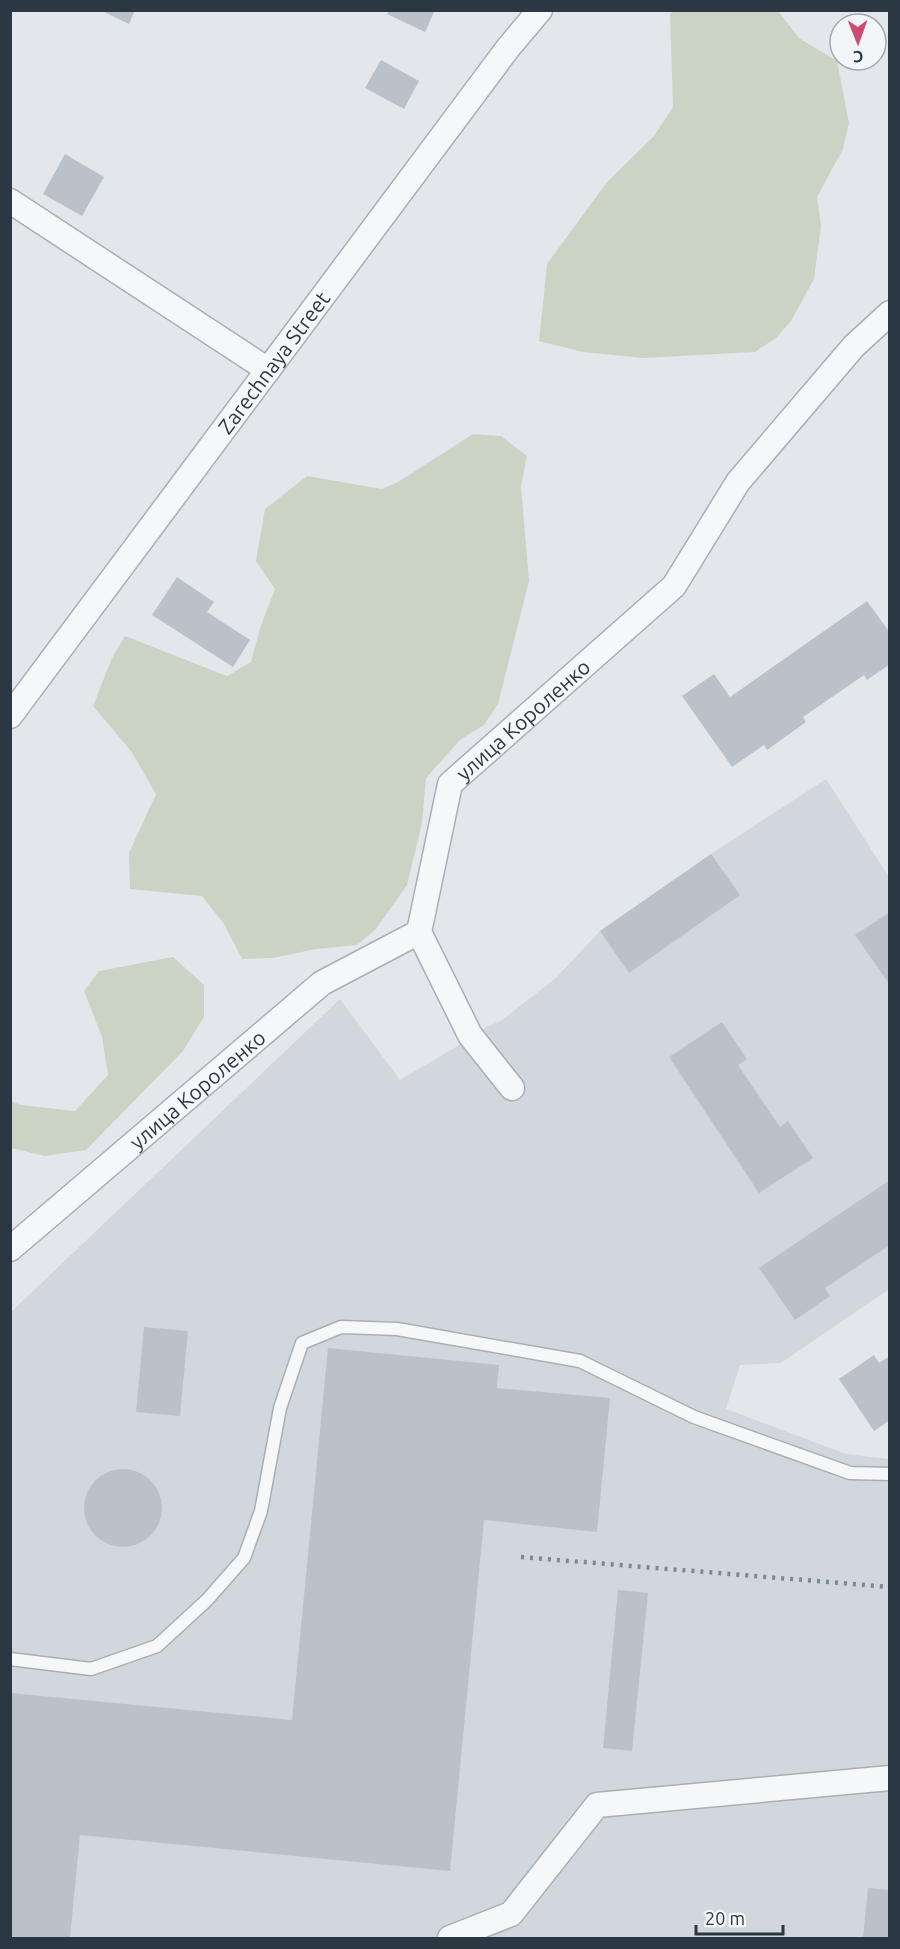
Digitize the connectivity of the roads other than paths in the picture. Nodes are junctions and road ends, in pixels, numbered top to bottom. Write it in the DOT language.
graph roads {
  1 [pos="540,10"];
  2 [pos="10,201"];
  3 [pos="890,313"];
  4 [pos="268,370"];
  5 [pos="10,716"];
  6 [pos="419,932"];
  7 [pos="512,1088"];
  8 [pos="10,1249"];
  9 [pos="890,1474"];
  10 [pos="10,1659"];
  11 [pos="890,1778"];
  12 [pos="450,1938"];
  1 -- 4 [label="street, Zarechnaya Street"];
  2 -- 4 [label="street"];
  3 -- 6 [label="street, улица Короленко"];
  4 -- 5 [label="street, Zarechnaya Street"];
  6 -- 7 [label="street"];
  6 -- 8 [label="street, улица Короленко"];
  9 -- 10 [label="lane"];
  11 -- 12 [label="street"];
}
